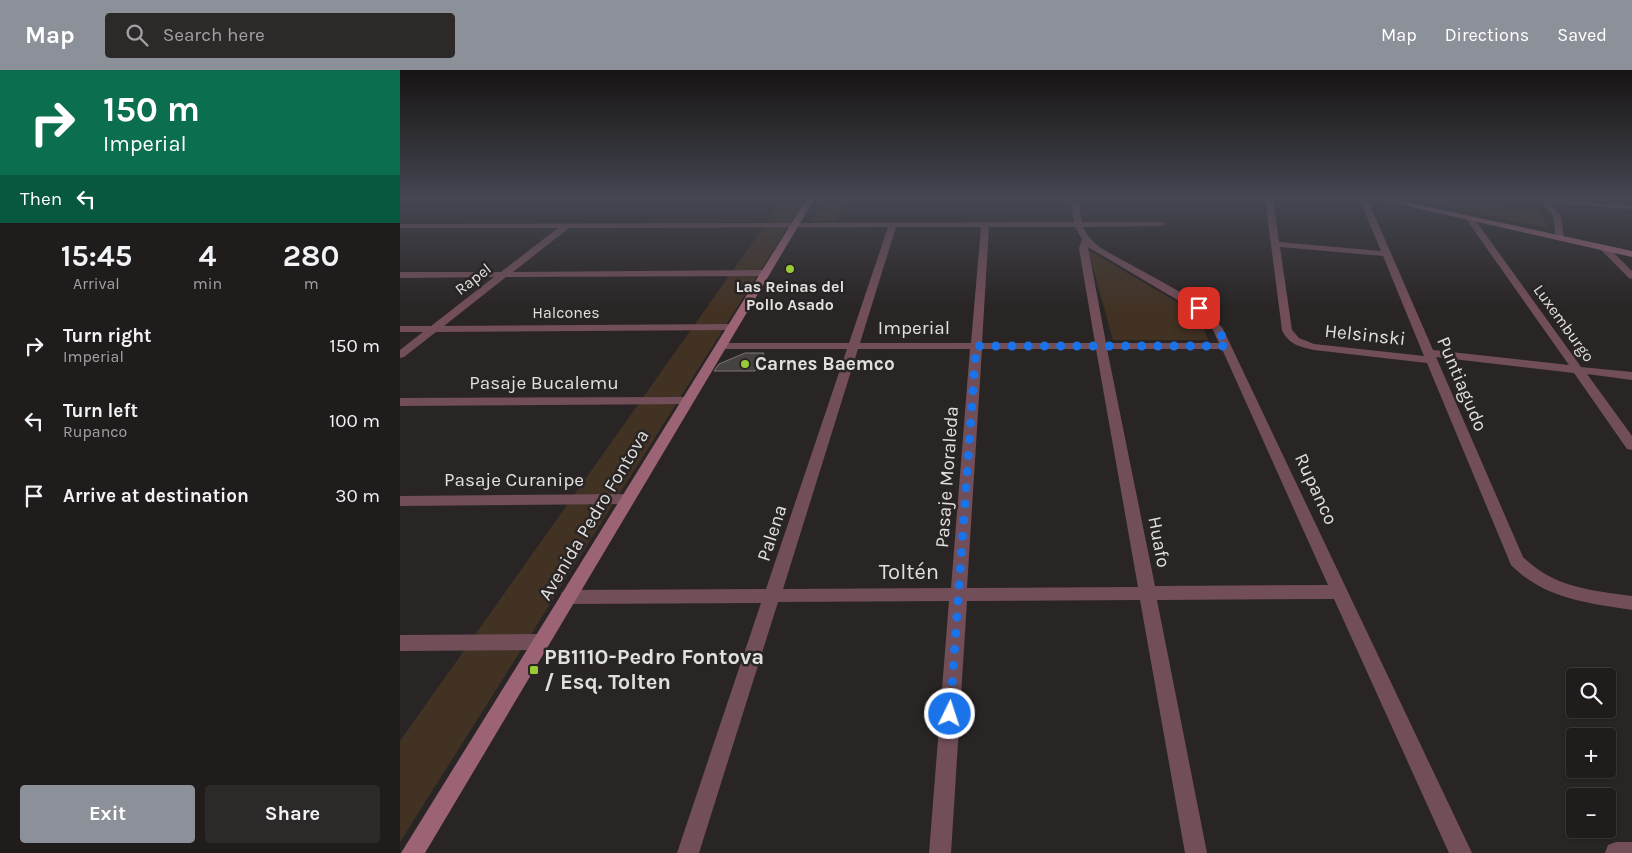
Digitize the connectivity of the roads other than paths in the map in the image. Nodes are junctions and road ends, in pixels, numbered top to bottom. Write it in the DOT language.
graph roads {
  1 [pos="555,235"];
  2 [pos="789,235"];
  3 [pos="890,235"];
  4 [pos="984,235"];
  5 [pos="1083,235"];
  6 [pos="1274,235"];
  7 [pos="1378,235"];
  8 [pos="1481,235"];
  9 [pos="1544,235"];
  10 [pos="1560,235"];
  11 [pos="1560,238"];
  12 [pos="1085,240"];
  13 [pos="1275,244"];
  14 [pos="1604,248"];
  15 [pos="1386,254"];
  16 [pos="1632,254"];
  17 [pos="766,273"];
  18 [pos="503,274"];
  19 [pos="400,275"];
  20 [pos="1632,276"];
  21 [pos="732,328"];
  22 [pos="400,329"];
  23 [pos="434,329"];
  24 [pos="721,346"];
  25 [pos="854,346"];
  26 [pos="976,346"];
  27 [pos="1102,346"];
  28 [pos="1227,346"];
  29 [pos="400,355"];
  30 [pos="1430,357"];
  31 [pos="1578,370"];
  32 [pos="1632,376"];
  33 [pos="687,401"];
  34 [pos="400,402"];
  35 [pos="1632,446"];
  36 [pos="628,499"];
  37 [pos="400,501"];
  38 [pos="1341,592"];
  39 [pos="1148,594"];
  40 [pos="959,595"];
  41 [pos="772,596"];
  42 [pos="568,597"];
  43 [pos="1632,603"];
  44 [pos="540,642"];
  45 [pos="400,644"];
  46 [pos="412,853"];
  47 [pos="688,853"];
  48 [pos="940,853"];
  49 [pos="1196,853"];
  50 [pos="1461,853"];
  51 [pos="1616,853"];
  52 [pos="1632,853"];
  1 -- 18 [label="street, Rapel"];
  2 -- 17 [label="main road, Avenida Pedro Fontova"];
  3 -- 25 [label="street, Palena"];
  4 -- 26 [label="street, Pasaje Moraleda"];
  5 -- 12 [label="street, Rupanco"];
  6 -- 13 [label="street"];
  7 -- 15 [label="street, Puntiagudo"];
  8 -- 31 [label="street, Luxemburgo"];
  9 -- 11 [label="main road"];
  10 -- 11 [label="street"];
  11 -- 14 [label="main road"];
  12 -- 27 [label="street, Huafo"];
  12 -- 28 [label="street, Rupanco"];
  13 -- 15 [label="street"];
  13 -- 30 [label="street, Helsinski"];
  14 -- 16 [label="main road"];
  14 -- 20 [label="street"];
  15 -- 30 [label="street, Puntiagudo"];
  17 -- 18 [label="street"];
  17 -- 21 [label="main road, Avenida Pedro Fontova"];
  18 -- 19 [label="street"];
  18 -- 23 [label="street, Rapel"];
  21 -- 23 [label="street, Halcones"];
  21 -- 24 [label="main road, Avenida Pedro Fontova"];
  22 -- 23 [label="street, Halcones"];
  23 -- 29 [label="street, Rapel"];
  24 -- 25 [label="street, Imperial"];
  24 -- 33 [label="main road, Avenida Pedro Fontova"];
  25 -- 26 [label="street, Imperial"];
  25 -- 41 [label="street, Palena"];
  26 -- 27 [label="street, Imperial"];
  26 -- 40 [label="street, Pasaje Moraleda"];
  27 -- 28 [label="street, Imperial"];
  27 -- 39 [label="street, Huafo"];
  28 -- 38 [label="street, Rupanco"];
  30 -- 31 [label="street, Helsinski"];
  30 -- 43 [label="street, Puntiagudo"];
  31 -- 32 [label="street, Helsinski"];
  31 -- 35 [label="street, Luxemburgo"];
  33 -- 34 [label="street, Pasaje Bucalemu"];
  33 -- 36 [label="main road, Avenida Pedro Fontova"];
  36 -- 37 [label="street, Pasaje Curanipe"];
  36 -- 42 [label="main road, Avenida Pedro Fontova"];
  38 -- 39 [label="street, Toltén"];
  38 -- 50 [label="street, Rupanco"];
  39 -- 40 [label="street, Toltén"];
  39 -- 49 [label="street, Huafo"];
  40 -- 41 [label="street, Toltén"];
  40 -- 48 [label="street, Pasaje Moraleda"];
  41 -- 42 [label="street, Toltén"];
  41 -- 47 [label="street, Palena"];
  42 -- 44 [label="main road, Avenida Pedro Fontova"];
  44 -- 45 [label="street"];
  44 -- 46 [label="main road, Avenida Pedro Fontova"];
  51 -- 52 [label="street"];
}
